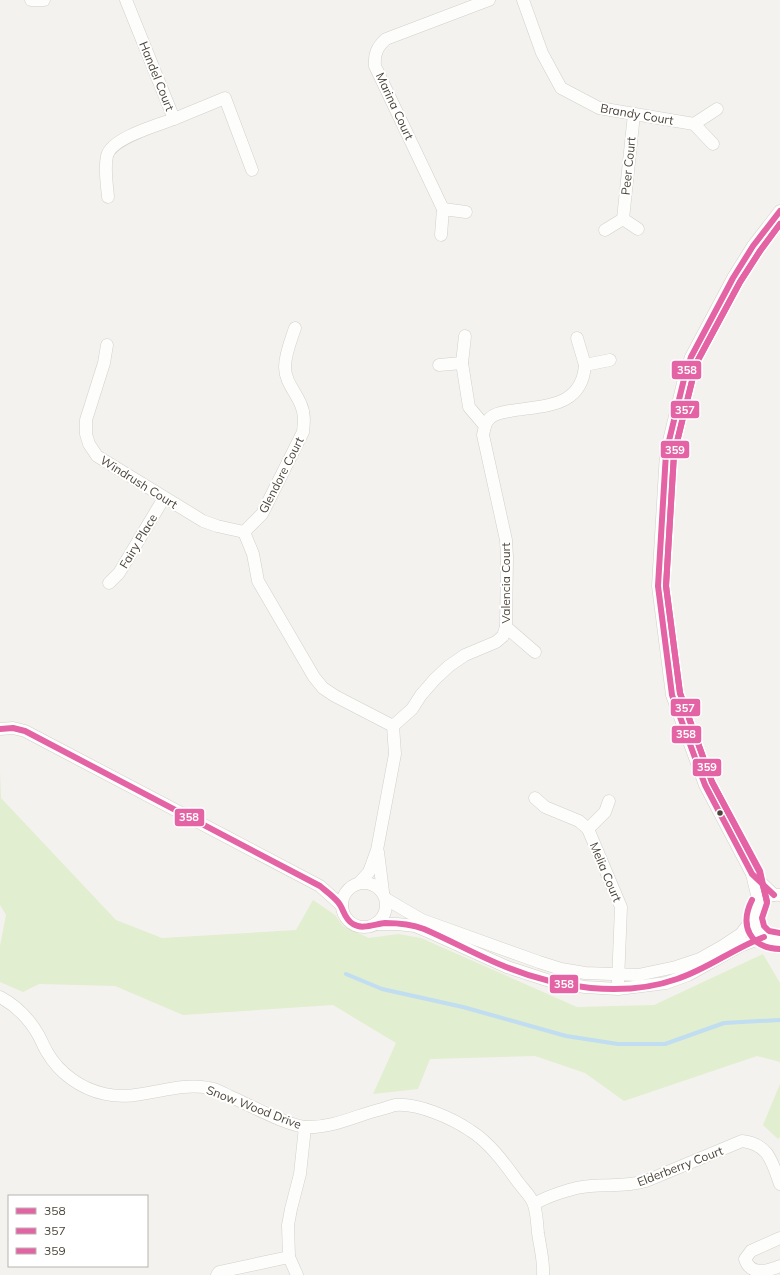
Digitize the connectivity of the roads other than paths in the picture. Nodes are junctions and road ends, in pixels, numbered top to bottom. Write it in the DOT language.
graph roads {
  1 [pos="31,0"];
  2 [pos="44,0"];
  3 [pos="126,0"];
  4 [pos="489,0"];
  5 [pos="523,0"];
  6 [pos="717,109"];
  7 [pos="634,114"];
  8 [pos="174,119"];
  9 [pos="694,124"];
  10 [pos="713,144"];
  11 [pos="252,170"];
  12 [pos="108,197"];
  13 [pos="443,209"];
  14 [pos="780,211"];
  15 [pos="466,212"];
  16 [pos="623,219"];
  17 [pos="638,229"];
  18 [pos="605,230"];
  19 [pos="441,235"];
  20 [pos="295,328"];
  21 [pos="465,336"];
  22 [pos="577,338"];
  23 [pos="107,345"];
  24 [pos="610,360"];
  25 [pos="462,363"];
  26 [pos="439,365"];
  27 [pos="585,365"];
  28 [pos="485,426"];
  29 [pos="164,498"];
  30 [pos="244,532"];
  31 [pos="109,583"];
  32 [pos="506,627"];
  33 [pos="534,652"];
  34 [pos="394,726"];
  35 [pos="0,728"];
  36 [pos="534,798"];
  37 [pos="609,801"];
  38 [pos="588,829"];
  39 [pos="378,850"];
  40 [pos="752,874"];
  41 [pos="354,885"];
  42 [pos="320,886"];
  43 [pos="384,895"];
  44 [pos="777,895"];
  45 [pos="759,902"];
  46 [pos="342,907"];
  47 [pos="753,918"];
  48 [pos="375,924"];
  49 [pos="764,938"];
  50 [pos="780,941"];
  51 [pos="618,974"];
  52 [pos="618,989"];
  53 [pos="0,997"];
  54 [pos="305,1127"];
  55 [pos="780,1184"];
  56 [pos="534,1204"];
  57 [pos="780,1238"];
  58 [pos="289,1256"];
  59 [pos="780,1266"];
  60 [pos="217,1275"];
  61 [pos="296,1275"];
  62 [pos="543,1275"];
  1 -- 2 [label="street"];
  3 -- 8 [label="street, Handel Court"];
  4 -- 13 [label="street, Marina Court"];
  5 -- 7 [label="street, Brandy Court"];
  6 -- 9 [label="street"];
  7 -- 9 [label="street, Brandy Court"];
  7 -- 16 [label="street, Peer Court"];
  8 -- 11 [label="street, Handel Court"];
  8 -- 12 [label="street"];
  9 -- 10 [label="street"];
  13 -- 15 [label="street"];
  13 -- 19 [label="street, Marina Court"];
  14 -- 40 [label="street"];
  16 -- 17 [label="street"];
  16 -- 18 [label="street"];
  20 -- 30 [label="street, Glendore Court"];
  21 -- 25 [label="street"];
  22 -- 27 [label="street"];
  23 -- 29 [label="street, Windrush Court"];
  24 -- 27 [label="street"];
  25 -- 26 [label="street"];
  25 -- 28 [label="street"];
  27 -- 28 [label="street"];
  28 -- 32 [label="street, Valencia Court"];
  29 -- 30 [label="street, Windrush Court"];
  29 -- 31 [label="street, Fairy Place"];
  30 -- 34 [label="street"];
  32 -- 33 [label="street"];
  32 -- 34 [label="street, Valencia Court"];
  34 -- 39 [label="street"];
  35 -- 42 [label="street"];
  36 -- 38 [label="street, Melia Court"];
  37 -- 38 [label="street, Melia Court"];
  38 -- 51 [label="street, Melia Court"];
  39 -- 41 [label="street"];
  39 -- 43 [label="street"];
  40 -- 44 [label="street"];
  40 -- 45 [label="street"];
  41 -- 42 [label="street"];
  41 -- 43 [label="street"];
  41 -- 46 [label="street"];
  42 -- 46 [label="street"];
  43 -- 48 [label="street"];
  43 -- 51 [label="street"];
  44 -- 45 [label="street"];
  45 -- 47 [label="street"];
  46 -- 48 [label="street"];
  47 -- 49 [label="street"];
  47 -- 51 [label="street"];
  48 -- 52 [label="street"];
  49 -- 50 [label="street"];
  49 -- 52 [label="street"];
  51 -- 52 [label="street, Melia Court"];
  53 -- 54 [label="street, Snow Wood Drive"];
  54 -- 56 [label="street, Snow Wood Drive"];
  54 -- 58 [label="street"];
  55 -- 56 [label="street, Elderberry Court"];
  56 -- 62 [label="street, Snow Wood Drive"];
  57 -- 59 [label="street"];
  58 -- 60 [label="street"];
  58 -- 61 [label="street"];
}
